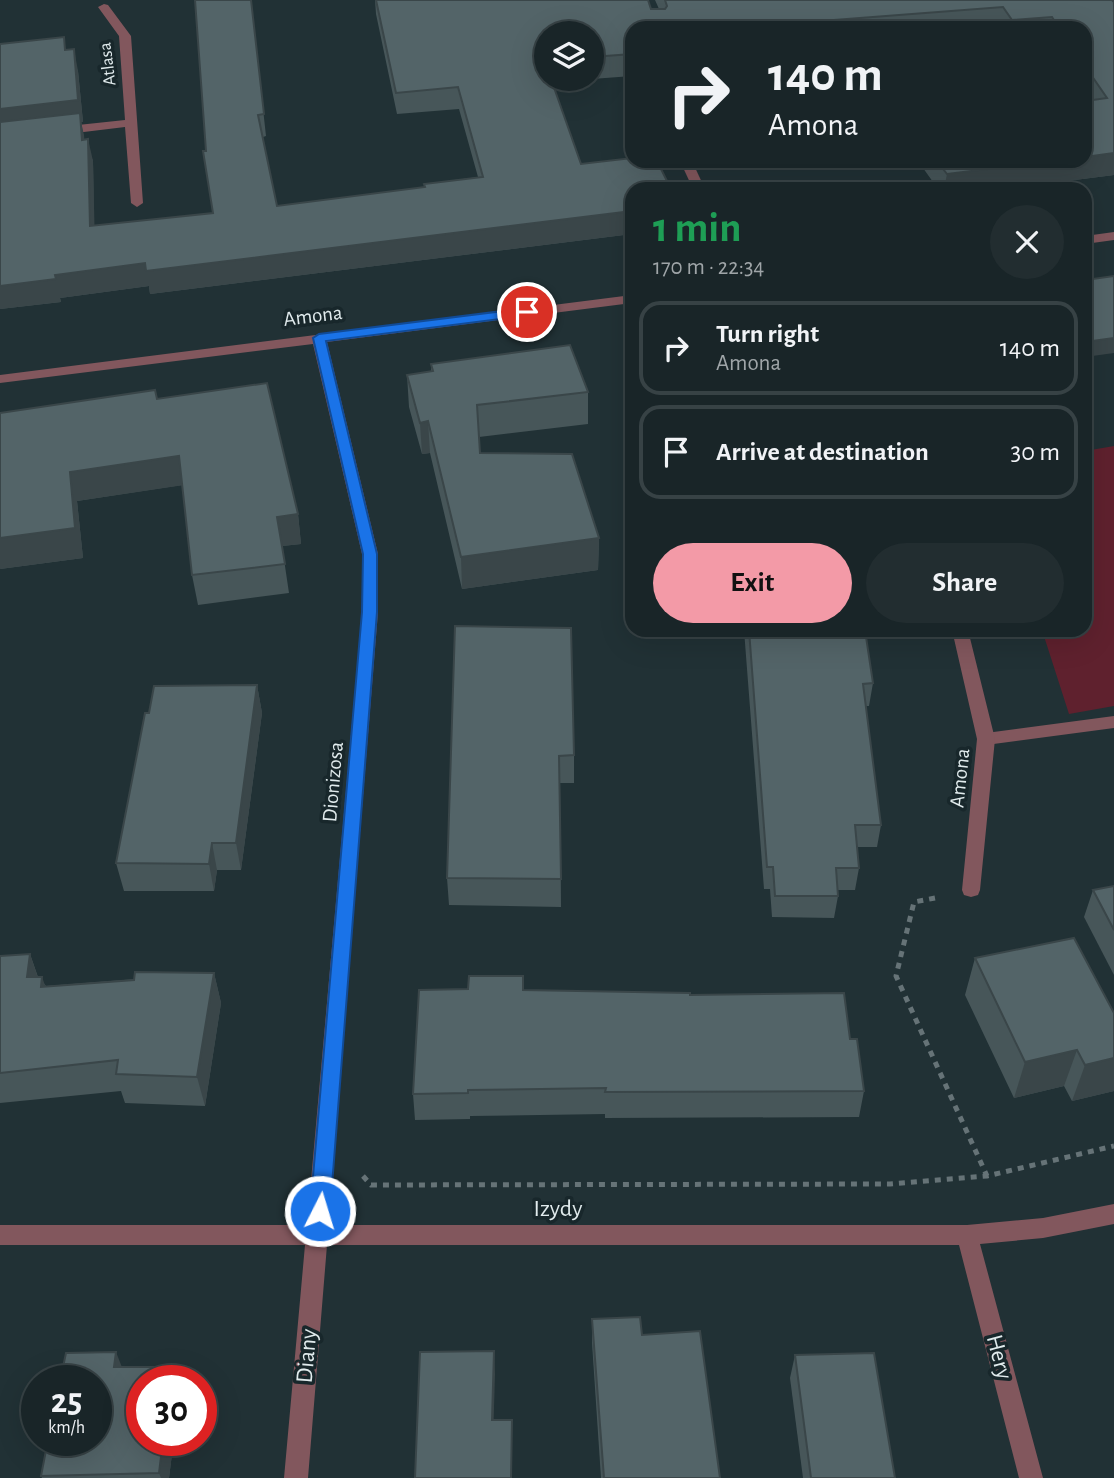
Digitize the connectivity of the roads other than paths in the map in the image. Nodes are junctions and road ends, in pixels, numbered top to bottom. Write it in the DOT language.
graph roads {
  1 [pos="104,7"];
  2 [pos="131,124"];
  3 [pos="39,134"];
  4 [pos="137,203"];
  5 [pos="1114,236"];
  6 [pos="1092,239"];
  7 [pos="625,300"];
  8 [pos="319,338"];
  9 [pos="0,379"];
  10 [pos="962,637"];
  11 [pos="1114,722"];
  12 [pos="986,739"];
  13 [pos="971,890"];
  14 [pos="1114,1214"];
  15 [pos="0,1235"];
  16 [pos="318,1235"];
  17 [pos="967,1235"];
  18 [pos="296,1478"];
  19 [pos="1031,1478"];
  1 -- 2 [label="street, Atlasa"];
  2 -- 3 [label="street"];
  2 -- 4 [label="street, Atlasa"];
  5 -- 6 [label="street"];
  7 -- 8 [label="street, Amona"];
  8 -- 9 [label="street, Amona"];
  8 -- 16 [label="street, Dionizosa"];
  10 -- 12 [label="street, Amona"];
  11 -- 12 [label="street"];
  12 -- 13 [label="street, Amona"];
  14 -- 17 [label="street, Izydy"];
  15 -- 16 [label="street, Izydy"];
  16 -- 17 [label="street, Izydy"];
  16 -- 18 [label="street, Diany"];
  17 -- 19 [label="street, Hery"];
}
